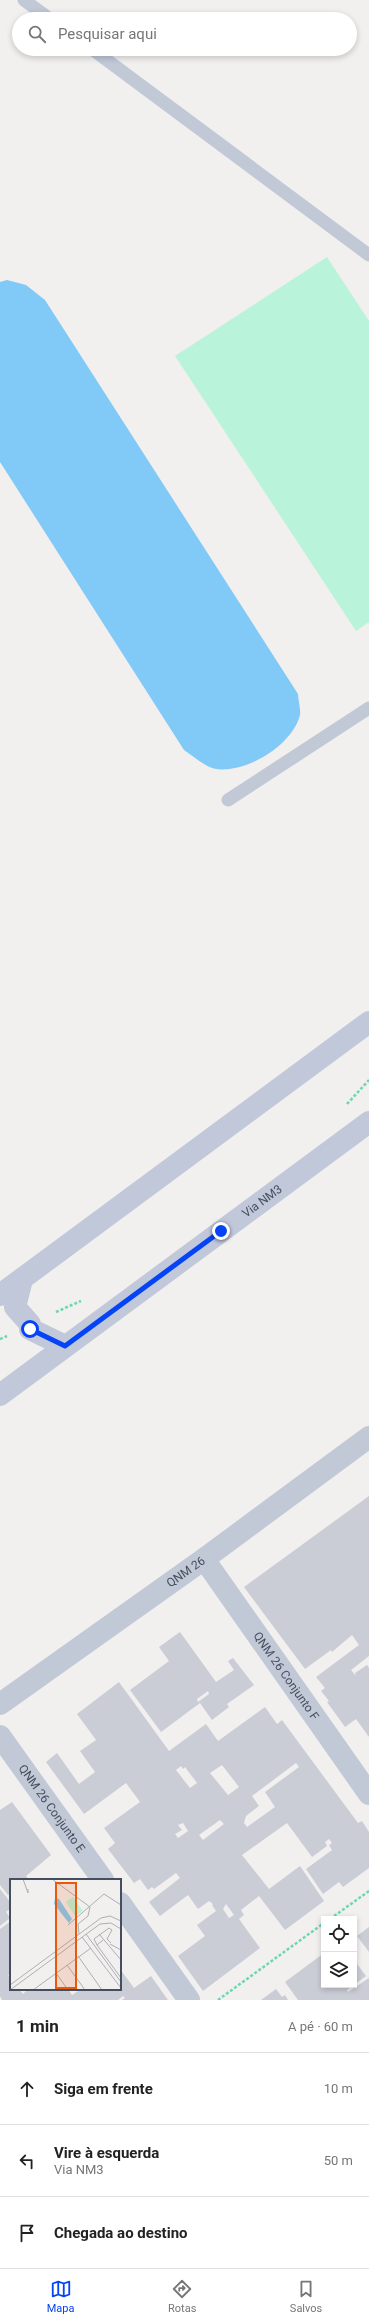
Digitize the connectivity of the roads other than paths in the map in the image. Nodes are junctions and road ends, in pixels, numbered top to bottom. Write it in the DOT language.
graph roads {
  1 [pos="24,0"];
  2 [pos="40,12"];
  3 [pos="101,56"];
  4 [pos="369,255"];
  5 [pos="369,708"];
  6 [pos="228,800"];
  7 [pos="369,1022"];
  8 [pos="369,1122"];
  9 [pos="22,1279"];
  10 [pos="0,1295"];
  11 [pos="65,1346"];
  12 [pos="0,1395"];
  13 [pos="369,1437"];
  14 [pos="204,1559"];
  15 [pos="0,1704"];
  16 [pos="0,1736"];
  17 [pos="369,1794"];
  18 [pos="102,1879"];
  19 [pos="121,1905"];
  20 [pos="189,2000"];
  1 -- 2 [label="lane"];
  3 -- 4 [label="lane"];
  5 -- 6 [label="lane"];
  7 -- 9 [label="main road"];
  8 -- 11 [label="main road, Via NM3"];
  9 -- 10 [label="main road"];
  9 -- 11 [label="main road"];
  11 -- 12 [label="main road, Via NM3"];
  13 -- 14 [label="street, QNM 26"];
  14 -- 15 [label="street, QNM 26"];
  14 -- 17 [label="street, QNM 26 Conjunto F"];
  16 -- 18 [label="street, QNM 26 Conjunto E"];
  19 -- 20 [label="street"];
}
